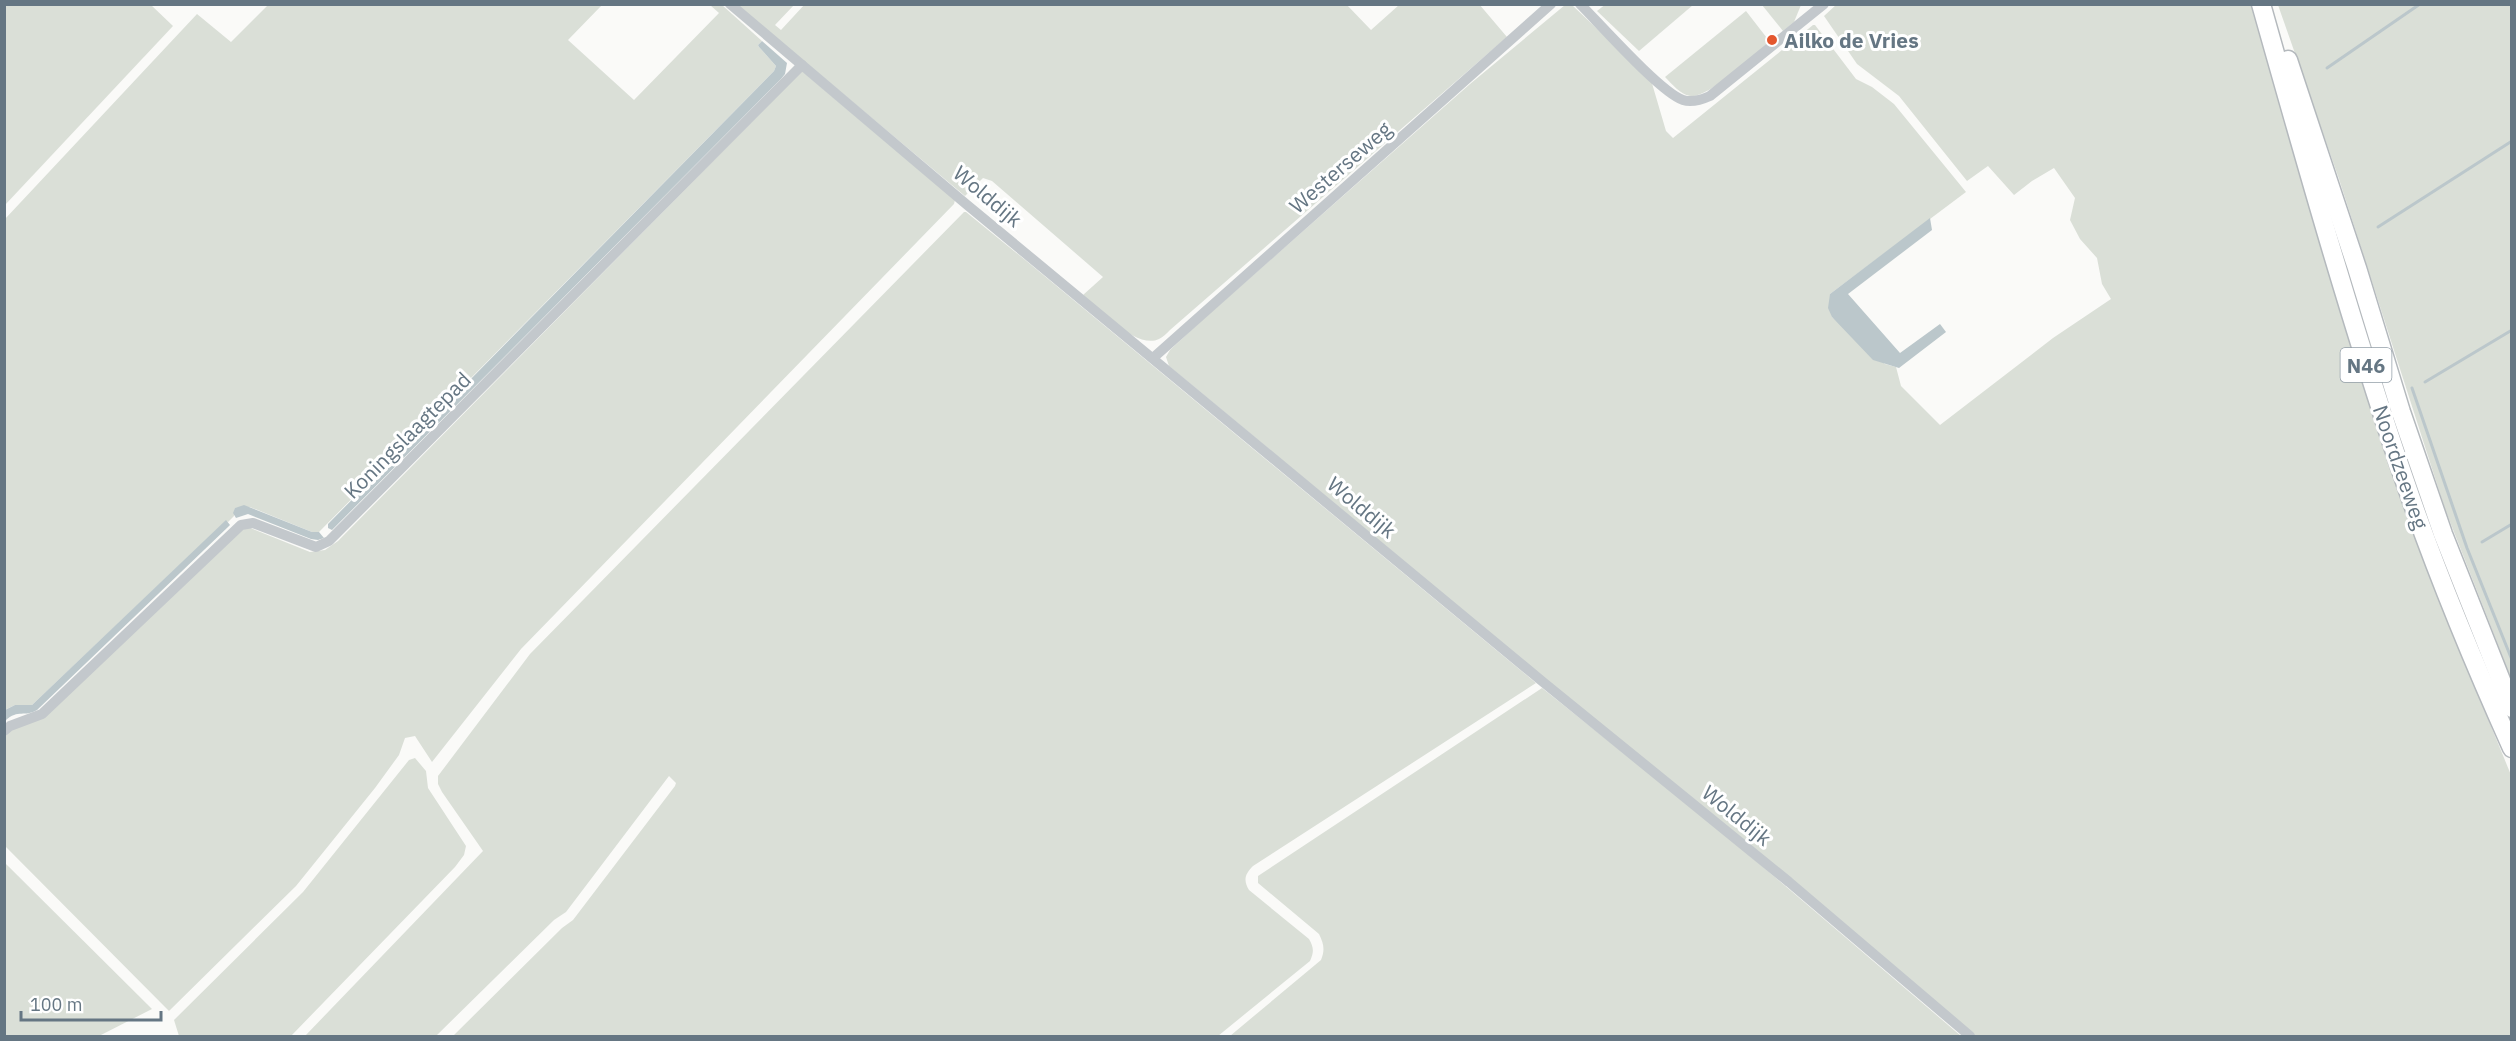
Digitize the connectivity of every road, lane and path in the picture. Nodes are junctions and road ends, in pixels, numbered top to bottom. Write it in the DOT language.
graph roads {
  1 [pos="730,4"];
  2 [pos="1551,4"];
  3 [pos="1580,4"];
  4 [pos="1824,4"];
  5 [pos="2261,4"];
  6 [pos="2269,4"];
  7 [pos="802,65"];
  8 [pos="1153,358"];
  9 [pos="2511,708"];
  10 [pos="4,731"];
  11 [pos="2511,748"];
  12 [pos="1970,1036"];
  1 -- 7 [label="street, Wolddijk"];
  2 -- 8 [label="street, Westerseweg"];
  3 -- 4 [label="street"];
  5 -- 11 [label="highway, Noordzeeweg / N46"];
  6 -- 9 [label="highway, Noordzeeweg / N46"];
  7 -- 8 [label="street, Wolddijk"];
  7 -- 10 [label="street, Koningslaagtepad"];
  8 -- 12 [label="street, Wolddijk"];
}
